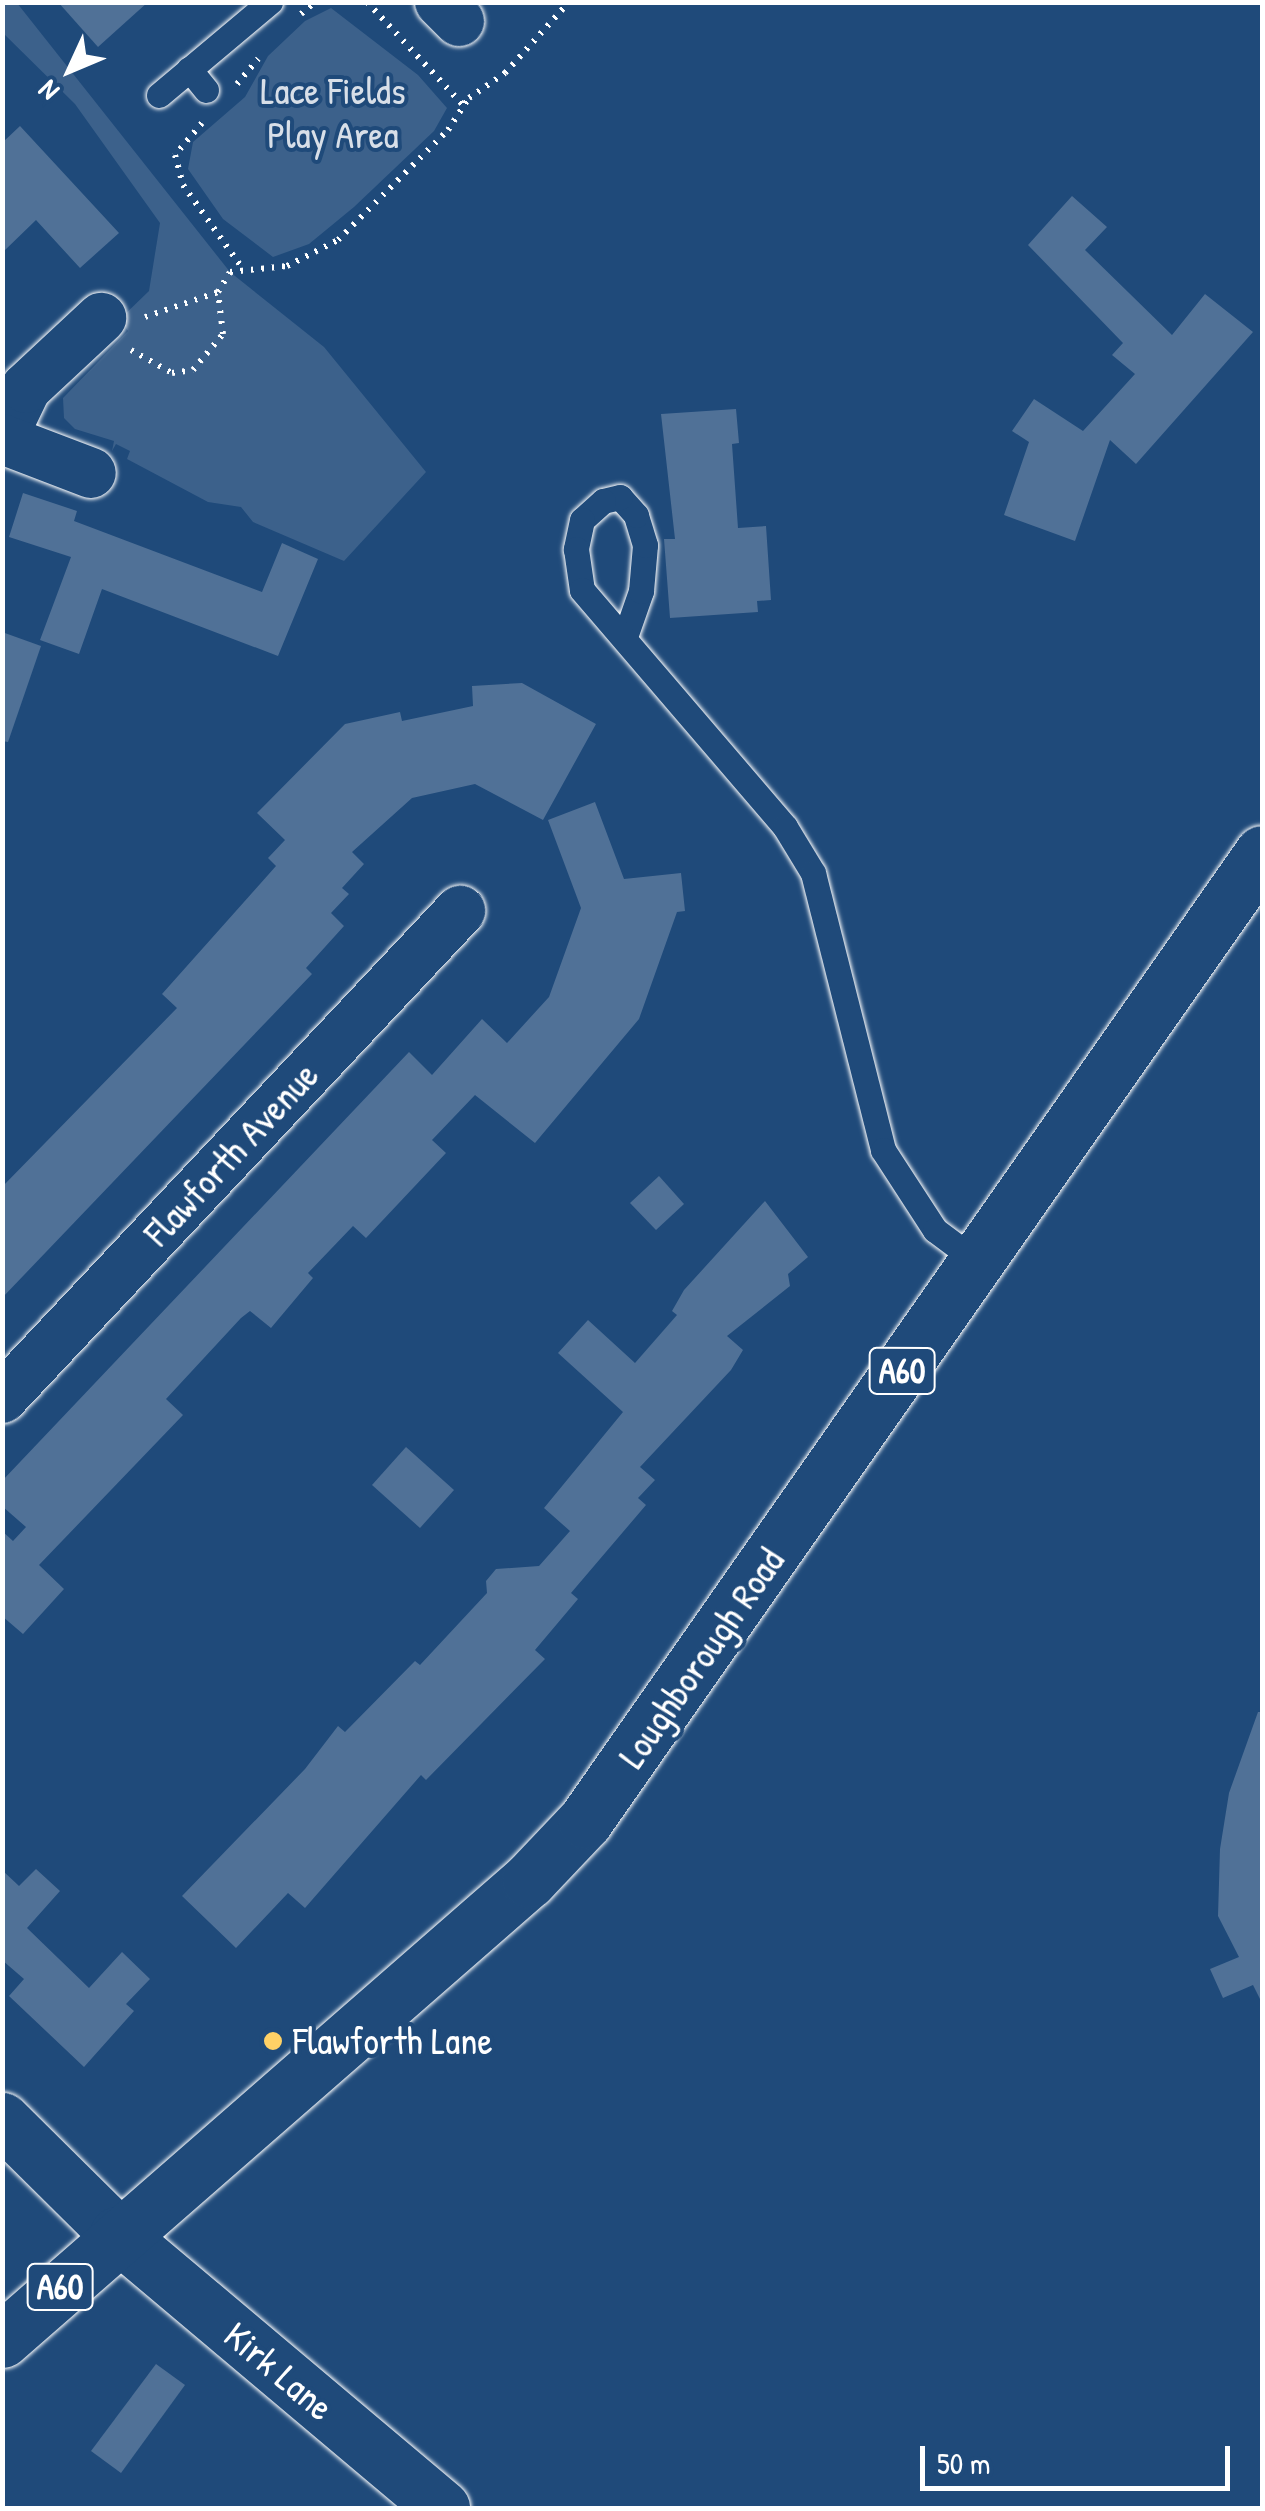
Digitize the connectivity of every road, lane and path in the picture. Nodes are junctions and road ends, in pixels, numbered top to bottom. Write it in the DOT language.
graph roads {
  1 [pos="270,2"];
  2 [pos="315,2"];
  3 [pos="367,2"];
  4 [pos="569,2"];
  5 [pos="290,22"];
  6 [pos="267,46"];
  7 [pos="190,69"];
  8 [pos="234,87"];
  9 [pos="159,94"];
  10 [pos="208,102"];
  11 [pos="464,106"];
  12 [pos="243,269"];
  13 [pos="218,292"];
  14 [pos="118,328"];
  15 [pos="2,438"];
  16 [pos="91,473"];
  17 [pos="626,634"];
  18 [pos="1262,853"];
  19 [pos="460,911"];
  20 [pos="978,1262"];
  21 [pos="2,1398"];
  22 [pos="2,2120"];
  23 [pos="117,2234"];
  24 [pos="2,2340"];
  25 [pos="442,2508"];
  1 -- 7 [label="lane"];
  2 -- 5 [label="path"];
  3 -- 11 [label="path"];
  4 -- 11 [label="path"];
  6 -- 8 [label="path"];
  7 -- 9 [label="lane"];
  7 -- 10 [label="lane"];
  10 -- 12 [label="path"];
  11 -- 12 [label="path"];
  12 -- 13 [label="path"];
  13 -- 14 [label="path"];
  13 -- 14 [label="path"];
  14 -- 15 [label="street"];
  15 -- 16 [label="street"];
  17 -- 17 [label="lane"];
  17 -- 20 [label="lane"];
  18 -- 20 [label="main road, Loughborough Road / A60"];
  19 -- 21 [label="street, Flawforth Avenue"];
  20 -- 23 [label="main road, Loughborough Road / A60"];
  22 -- 23 [label="main road"];
  23 -- 24 [label="main road, Loughborough Road / A60"];
  23 -- 25 [label="main road, Kirk Lane"];
}
